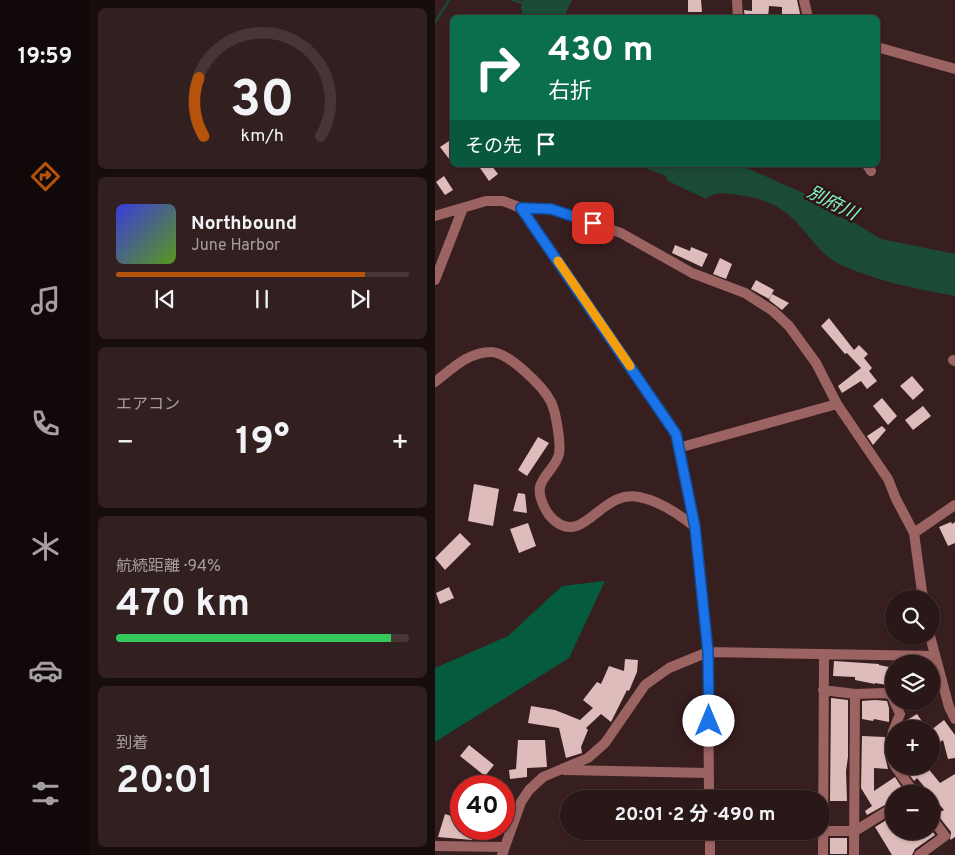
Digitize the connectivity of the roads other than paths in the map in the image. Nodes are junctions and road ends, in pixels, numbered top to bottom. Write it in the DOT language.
graph roads {
  1 [pos="737,0"];
  2 [pos="804,0"];
  3 [pos="738,15"];
  4 [pos="807,15"];
  5 [pos="880,48"];
  6 [pos="955,69"];
  7 [pos="463,208"];
  8 [pos="521,208"];
  9 [pos="435,216"];
  10 [pos="435,280"];
  11 [pos="435,382"];
  12 [pos="837,404"];
  13 [pos="678,448"];
  14 [pos="955,505"];
  15 [pos="695,527"];
  16 [pos="915,533"];
  17 [pos="922,590"];
  18 [pos="708,652"];
  19 [pos="824,655"];
  20 [pos="885,656"];
  21 [pos="940,676"];
  22 [pos="823,690"];
  23 [pos="885,693"];
  24 [pos="855,694"];
  25 [pos="955,718"];
  26 [pos="561,770"];
  27 [pos="709,773"];
  28 [pos="709,790"];
  29 [pos="823,790"];
  30 [pos="885,813"];
  31 [pos="940,829"];
  32 [pos="830,831"];
  33 [pos="855,831"];
  34 [pos="710,840"];
  35 [pos="823,840"];
  36 [pos="940,840"];
  37 [pos="940,840"];
  38 [pos="435,846"];
  39 [pos="503,851"];
  40 [pos="710,855"];
  41 [pos="823,855"];
  42 [pos="854,855"];
  43 [pos="919,855"];
  1 -- 3 [label="street"];
  2 -- 4 [label="street"];
  5 -- 6 [label="street"];
  7 -- 8 [label="street"];
  7 -- 9 [label="street"];
  7 -- 10 [label="street"];
  8 -- 12 [label="street"];
  8 -- 13 [label="street"];
  11 -- 15 [label="street"];
  12 -- 13 [label="street"];
  12 -- 16 [label="street"];
  13 -- 15 [label="street"];
  14 -- 16 [label="street"];
  15 -- 18 [label="street"];
  16 -- 17 [label="street"];
  18 -- 19 [label="street"];
  18 -- 26 [label="street"];
  18 -- 27 [label="street"];
  19 -- 20 [label="street"];
  19 -- 22 [label="street"];
  21 -- 25 [label="street"];
  22 -- 24 [label="street"];
  22 -- 29 [label="street"];
  23 -- 24 [label="street"];
  24 -- 33 [label="street"];
  26 -- 27 [label="street"];
  26 -- 39 [label="street"];
  27 -- 28 [label="street"];
  30 -- 33 [label="street"];
  31 -- 36 [label="street"];
  32 -- 33 [label="street"];
  33 -- 42 [label="street"];
  34 -- 40 [label="street"];
  35 -- 41 [label="street"];
  37 -- 43 [label="street"];
  38 -- 39 [label="street"];
}
